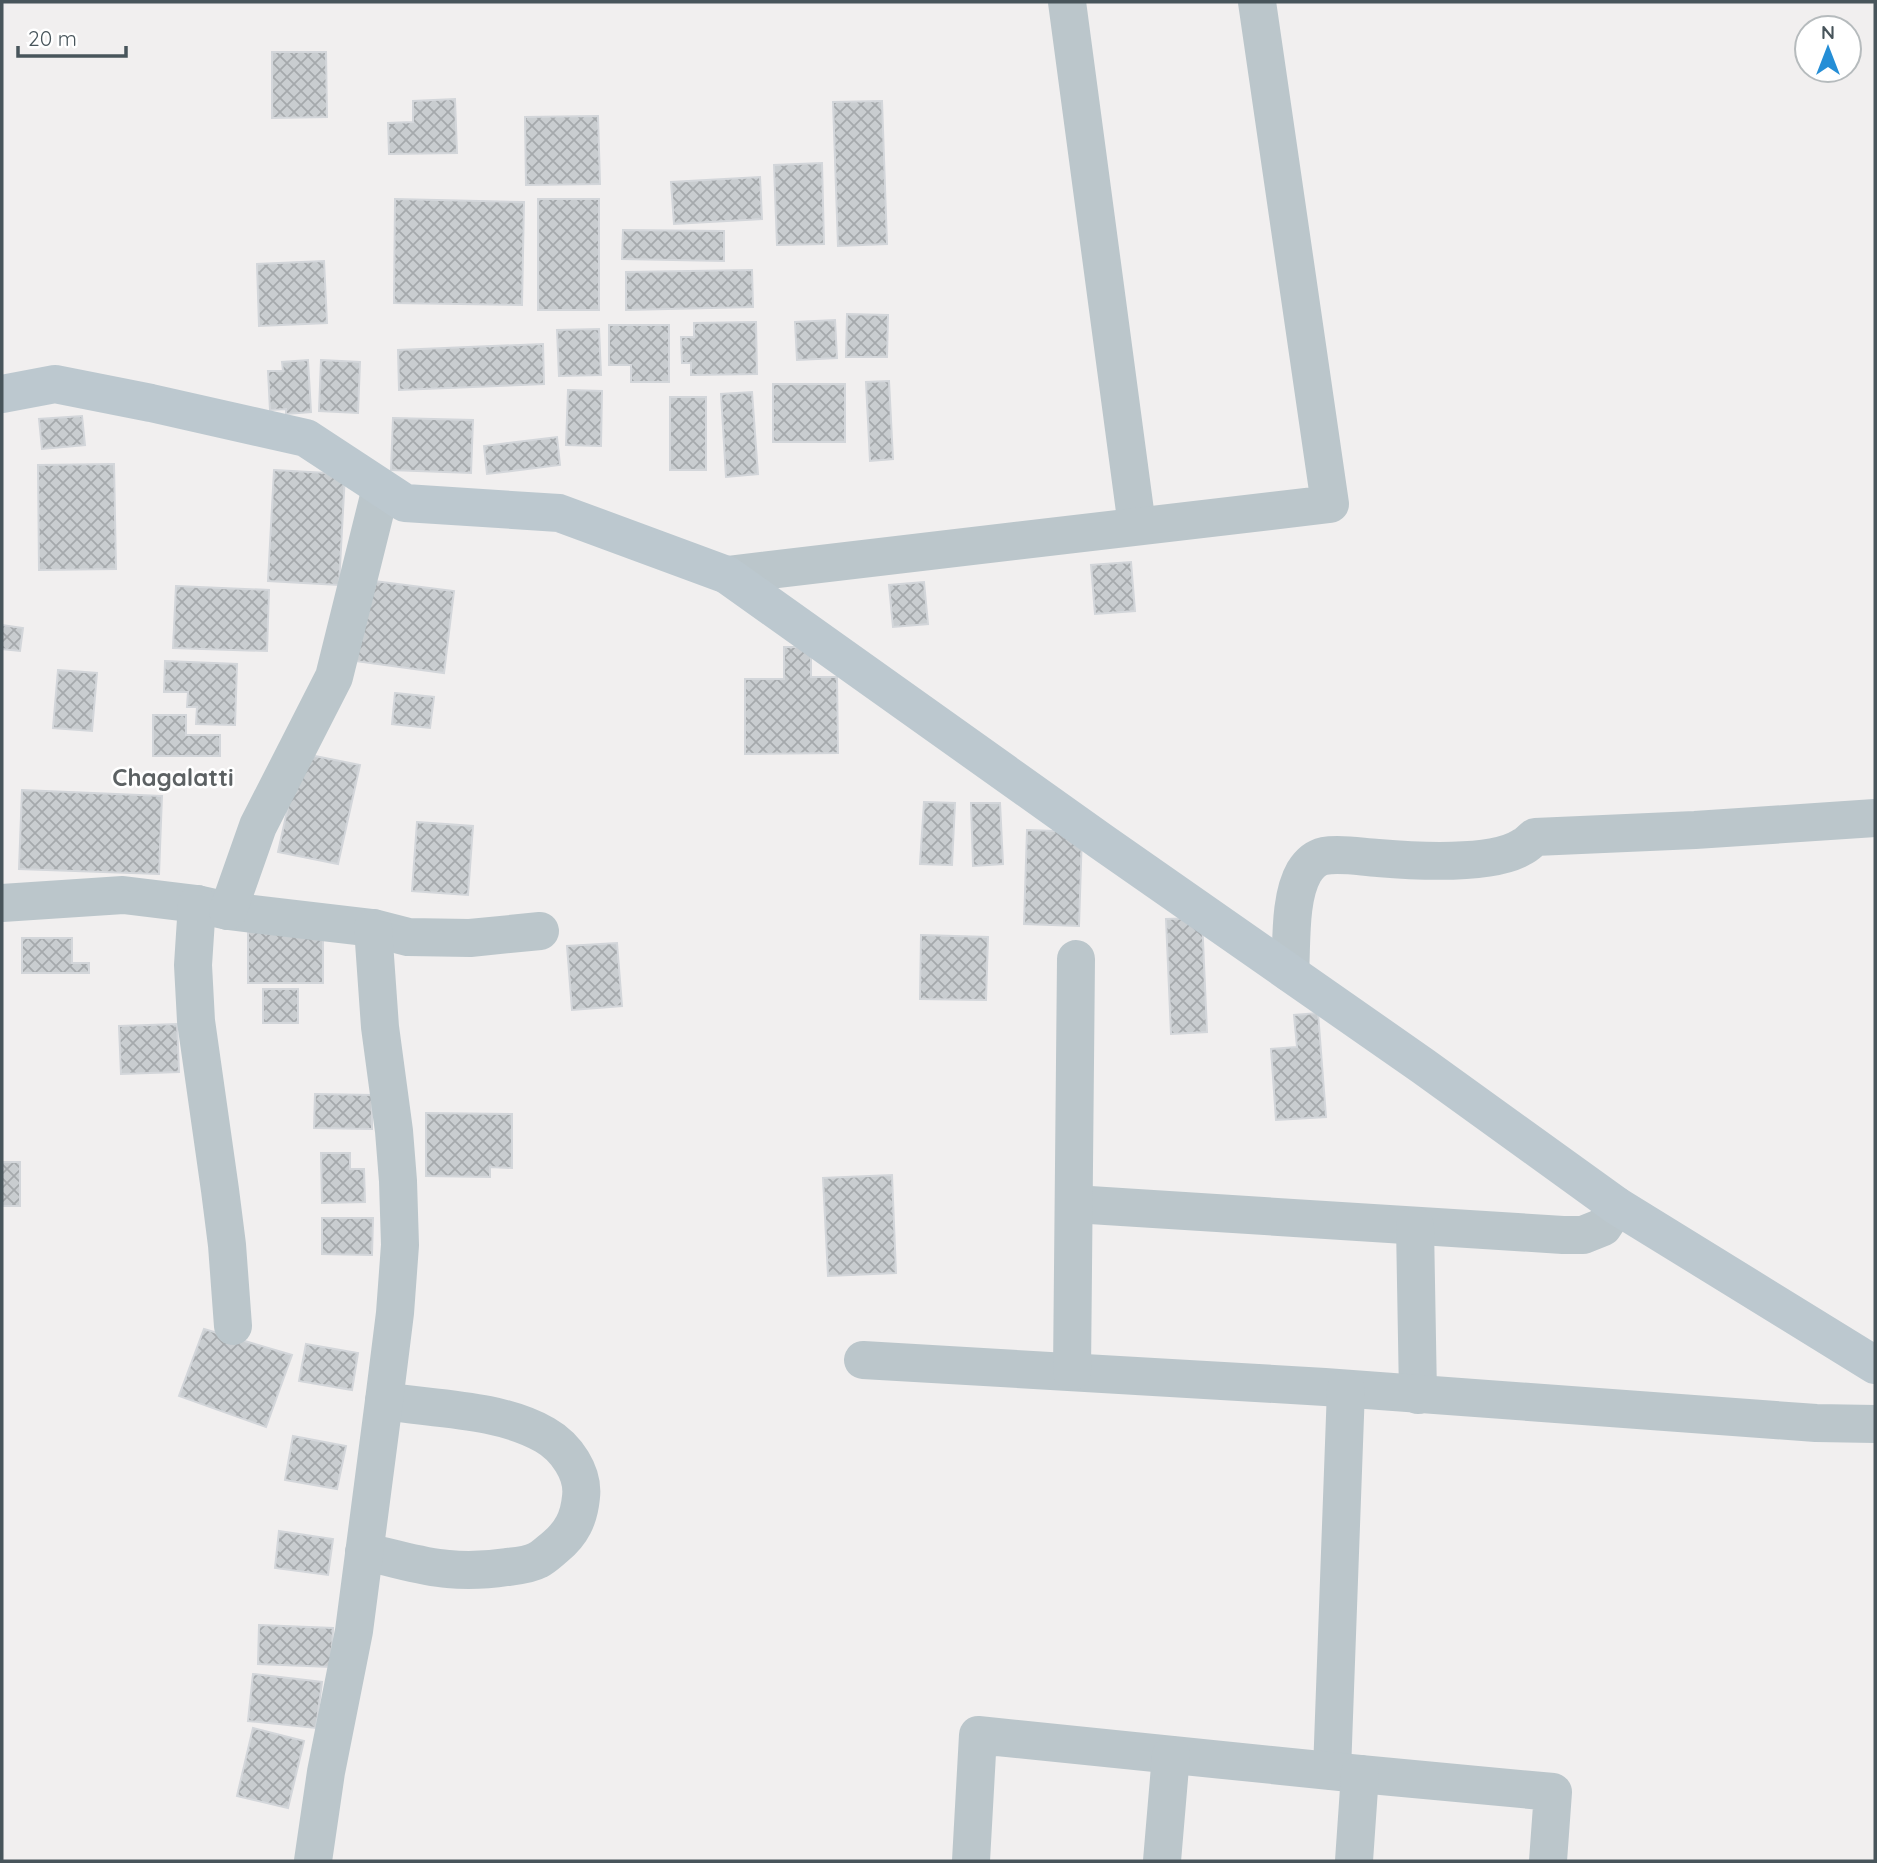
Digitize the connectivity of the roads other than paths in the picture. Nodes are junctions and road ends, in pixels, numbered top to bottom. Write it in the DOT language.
graph roads {
  1 [pos="1067,2"];
  2 [pos="1257,2"];
  3 [pos="2,394"];
  4 [pos="381,488"];
  5 [pos="1137,526"];
  6 [pos="727,575"];
  7 [pos="1875,818"];
  8 [pos="2,903"];
  9 [pos="212,908"];
  10 [pos="373,928"];
  11 [pos="540,931"];
  12 [pos="1076,959"];
  13 [pos="1290,973"];
  14 [pos="1073,1204"];
  15 [pos="1617,1206"];
  16 [pos="1415,1226"];
  17 [pos="233,1326"];
  18 [pos="863,1360"];
  19 [pos="1875,1365"];
  20 [pos="1072,1373"];
  21 [pos="1346,1389"];
  22 [pos="1418,1395"];
  23 [pos="384,1401"];
  24 [pos="1875,1424"];
  25 [pos="364,1552"];
  26 [pos="1171,1755"];
  27 [pos="1346,1773"];
  28 [pos="313,1861"];
  29 [pos="971,1861"];
  30 [pos="1162,1861"];
  31 [pos="1354,1861"];
  32 [pos="1548,1861"];
  1 -- 5 [label="street"];
  2 -- 5 [label="street"];
  3 -- 4 [label="street"];
  4 -- 6 [label="street"];
  4 -- 9 [label="street"];
  5 -- 6 [label="street"];
  6 -- 13 [label="street"];
  7 -- 13 [label="street"];
  8 -- 9 [label="street"];
  9 -- 10 [label="street"];
  9 -- 17 [label="street"];
  10 -- 11 [label="street"];
  10 -- 23 [label="street"];
  12 -- 14 [label="street"];
  13 -- 15 [label="street"];
  14 -- 16 [label="street"];
  14 -- 20 [label="street"];
  15 -- 16 [label="street"];
  15 -- 19 [label="street"];
  16 -- 22 [label="street"];
  18 -- 20 [label="street"];
  20 -- 21 [label="street"];
  21 -- 22 [label="street"];
  21 -- 27 [label="street"];
  22 -- 24 [label="street"];
  23 -- 25 [label="street"];
  23 -- 25 [label="street"];
  25 -- 28 [label="street"];
  26 -- 27 [label="street"];
  26 -- 29 [label="street"];
  26 -- 30 [label="street"];
  27 -- 31 [label="street"];
  27 -- 32 [label="street"];
}
